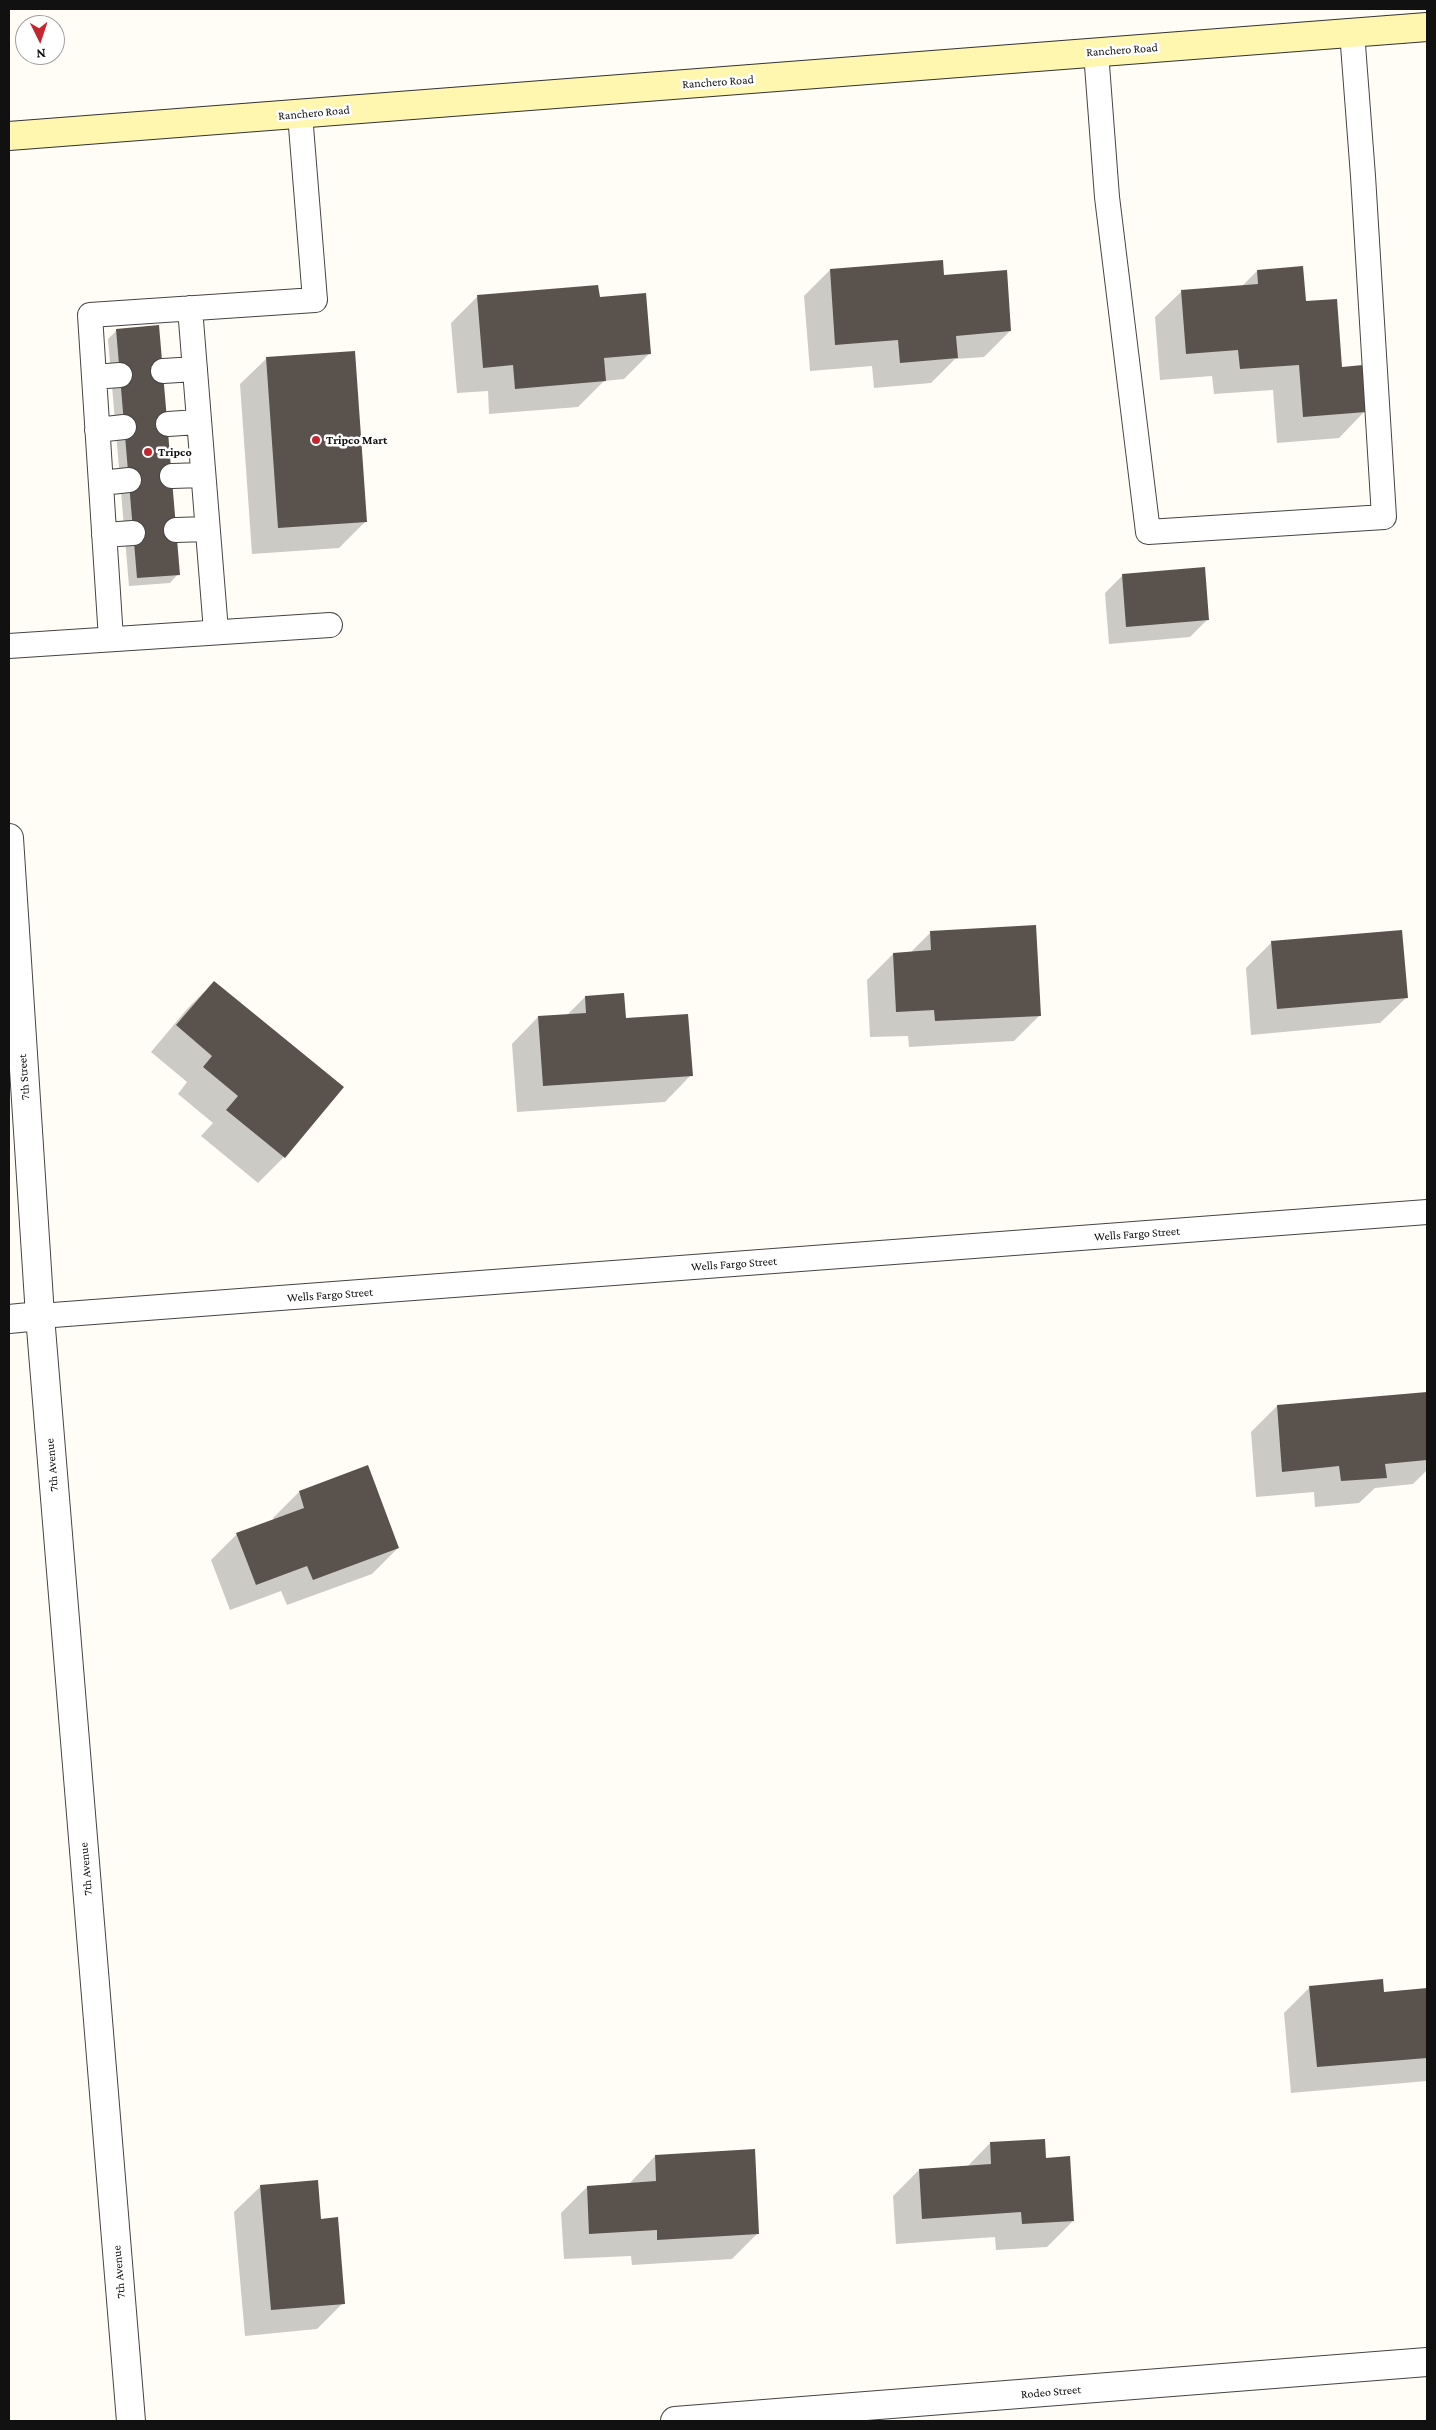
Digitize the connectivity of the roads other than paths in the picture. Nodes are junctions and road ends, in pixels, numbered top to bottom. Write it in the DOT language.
graph roads {
  1 [pos="1427,27"];
  2 [pos="1352,32"];
  3 [pos="1096,52"];
  4 [pos="300,114"];
  5 [pos="9,136"];
  6 [pos="190,308"];
  7 [pos="195,369"];
  8 [pos="163,371"];
  9 [pos="120,375"];
  10 [pos="94,377"];
  11 [pos="198,422"];
  12 [pos="168,424"];
  13 [pos="124,427"];
  14 [pos="97,430"];
  15 [pos="203,475"];
  16 [pos="172,476"];
  17 [pos="129,480"];
  18 [pos="101,483"];
  19 [pos="207,529"];
  20 [pos="176,530"];
  21 [pos="133,533"];
  22 [pos="104,535"];
  23 [pos="330,625"];
  24 [pos="216,631"];
  25 [pos="111,639"];
  26 [pos="9,646"];
  27 [pos="9,838"];
  28 [pos="1427,1212"];
  29 [pos="40,1316"];
  30 [pos="9,1319"];
  31 [pos="1427,2362"];
  32 [pos="132,2421"];
  33 [pos="675,2421"];
  1 -- 2 [label="main road, Ranchero Road"];
  2 -- 3 [label="main road, Ranchero Road"];
  2 -- 3 [label="lane"];
  3 -- 4 [label="main road, Ranchero Road"];
  4 -- 5 [label="main road, Ranchero Road"];
  4 -- 6 [label="lane"];
  6 -- 7 [label="lane"];
  6 -- 10 [label="lane"];
  7 -- 8 [label="lane"];
  7 -- 11 [label="lane"];
  9 -- 10 [label="lane"];
  10 -- 14 [label="lane"];
  11 -- 12 [label="lane"];
  11 -- 15 [label="lane"];
  13 -- 14 [label="lane"];
  14 -- 18 [label="lane"];
  15 -- 16 [label="lane"];
  15 -- 19 [label="lane"];
  17 -- 18 [label="lane"];
  18 -- 22 [label="lane"];
  19 -- 20 [label="lane"];
  19 -- 24 [label="lane"];
  21 -- 22 [label="lane"];
  22 -- 25 [label="lane"];
  23 -- 24 [label="lane"];
  24 -- 25 [label="lane"];
  25 -- 26 [label="lane"];
  27 -- 29 [label="street, 7th Street"];
  28 -- 29 [label="lane, Wells Fargo Street"];
  29 -- 30 [label="street"];
  29 -- 32 [label="street, 7th Avenue"];
  31 -- 33 [label="street, Rodeo Street"];
}
